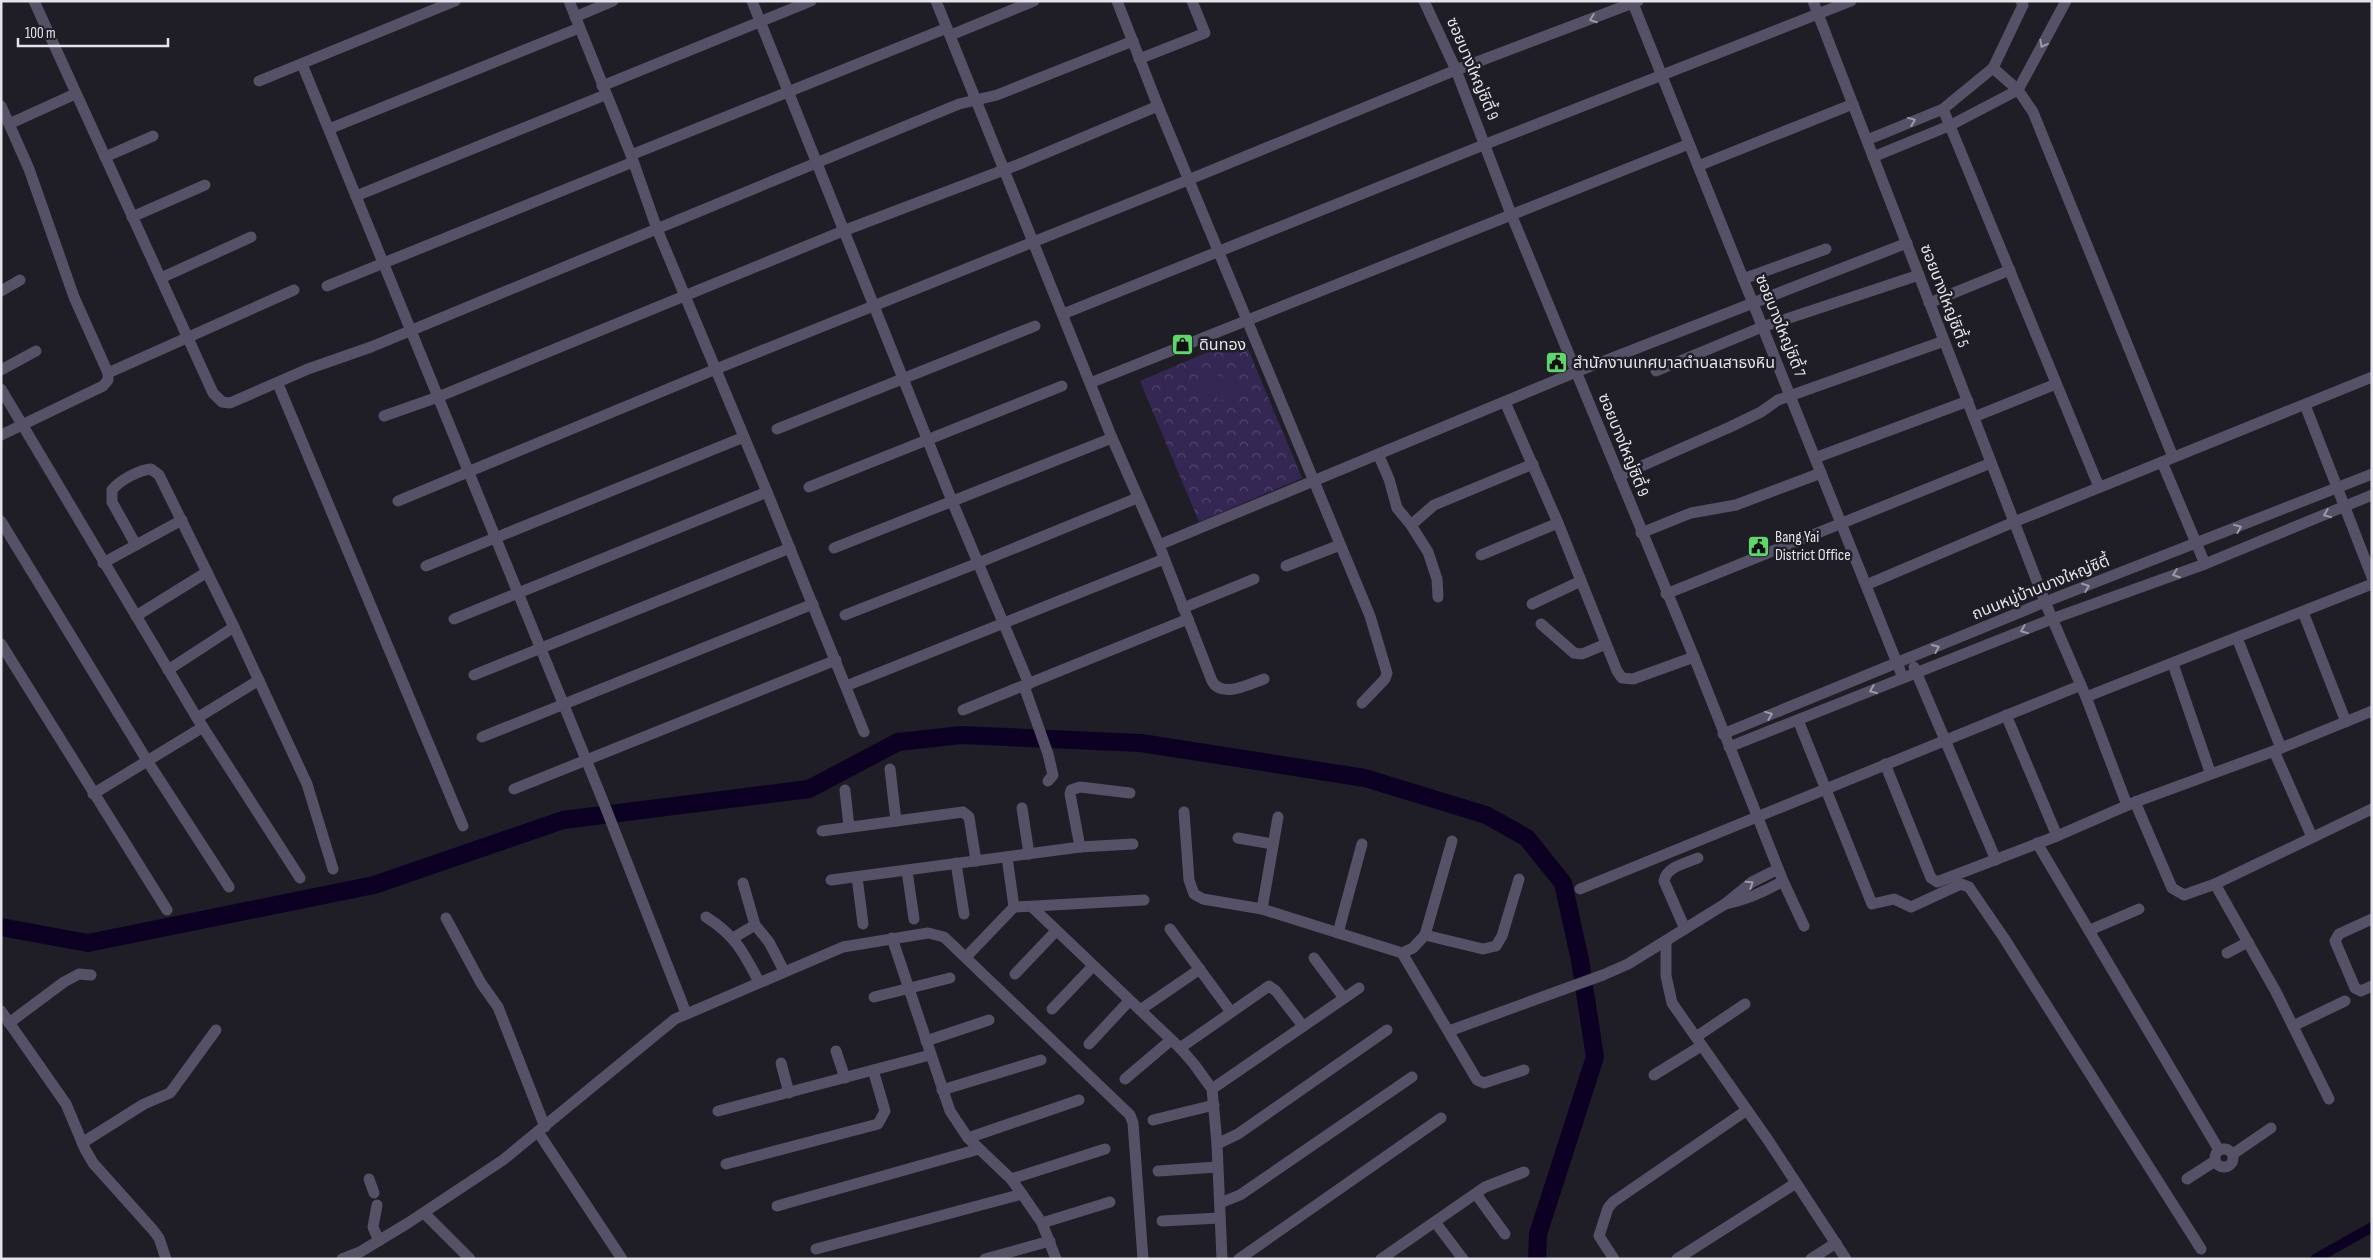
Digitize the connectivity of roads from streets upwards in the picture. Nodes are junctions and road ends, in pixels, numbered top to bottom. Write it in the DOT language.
graph roads {
  1 [pos="34,1"];
  2 [pos="455,1"];
  3 [pos="569,1"];
  4 [pos="613,1"];
  5 [pos="752,1"];
  6 [pos="811,1"];
  7 [pos="936,1"];
  8 [pos="1034,1"];
  9 [pos="1117,1"];
  10 [pos="1192,1"];
  11 [pos="1424,1"];
  12 [pos="1813,1"];
  13 [pos="1852,1"];
  14 [pos="2021,1"];
  15 [pos="2066,1"];
  16 [pos="1635,2"];
  17 [pos="1818,15"];
  18 [pos="575,17"];
  19 [pos="760,22"];
  20 [pos="579,28"];
  21 [pos="949,32"];
  22 [pos="1132,41"];
  23 [pos="1139,59"];
  24 [pos="302,64"];
  25 [pos="1993,68"];
  26 [pos="1456,70"];
  27 [pos="1662,77"];
  28 [pos="259,81"];
  29 [pos="603,90"];
  30 [pos="2018,90"];
  31 [pos="787,92"];
  32 [pos="75,94"];
  33 [pos="976,98"];
  34 [pos="1853,104"];
  35 [pos="1,106"];
  36 [pos="1158,106"];
  37 [pos="1943,108"];
  38 [pos="9,124"];
  39 [pos="1951,125"];
  40 [pos="329,129"];
  41 [pos="153,136"];
  42 [pos="1867,140"];
  43 [pos="1486,144"];
  44 [pos="1689,144"];
  45 [pos="105,157"];
  46 [pos="1873,157"];
  47 [pos="632,159"];
  48 [pos="816,162"];
  49 [pos="1698,166"];
  50 [pos="1004,169"];
  51 [pos="1188,180"];
  52 [pos="205,185"];
  53 [pos="356,196"];
  54 [pos="1511,214"];
  55 [pos="132,217"];
  56 [pos="657,229"];
  57 [pos="843,230"];
  58 [pos="251,237"];
  59 [pos="1033,242"];
  60 [pos="1906,244"];
  61 [pos="1826,250"];
  62 [pos="1218,252"];
  63 [pos="384,264"];
  64 [pos="2010,270"];
  65 [pos="1919,275"];
  66 [pos="161,278"];
  67 [pos="1744,279"];
  68 [pos="20,280"];
  69 [pos="328,286"];
  70 [pos="294,290"];
  71 [pos="1,291"];
  72 [pos="686,296"];
  73 [pos="1930,303"];
  74 [pos="1753,304"];
  75 [pos="874,305"];
  76 [pos="1063,314"];
  77 [pos="1247,320"];
  78 [pos="1035,326"];
  79 [pos="1762,327"];
  80 [pos="411,330"];
  81 [pos="186,338"];
  82 [pos="1944,342"];
  83 [pos="36,351"];
  84 [pos="716,369"];
  85 [pos="1,370"];
  86 [pos="1656,371"];
  87 [pos="1576,372"];
  88 [pos="108,373"];
  89 [pos="2372,377"];
  90 [pos="903,379"];
  91 [pos="1090,383"];
  92 [pos="278,384"];
  93 [pos="2056,384"];
  94 [pos="1062,386"];
  95 [pos="1,389"];
  96 [pos="1790,396"];
  97 [pos="438,397"];
  98 [pos="1968,401"];
  99 [pos="1505,402"];
  100 [pos="2304,405"];
  101 [pos="384,416"];
  102 [pos="1974,417"];
  103 [pos="22,424"];
  104 [pos="778,429"];
  105 [pos="1,435"];
  106 [pos="744,437"];
  107 [pos="1112,438"];
  108 [pos="928,440"];
  109 [pos="1378,454"];
  110 [pos="1815,458"];
  111 [pos="2168,460"];
  112 [pos="1991,462"];
  113 [pos="1534,464"];
  114 [pos="468,471"];
  115 [pos="1821,473"];
  116 [pos="2372,474"];
  117 [pos="1619,476"];
  118 [pos="1314,480"];
  119 [pos="809,487"];
  120 [pos="2099,488"];
  121 [pos="2337,489"];
  122 [pos="767,492"];
  123 [pos="2372,495"];
  124 [pos="1137,498"];
  125 [pos="398,500"];
  126 [pos="952,501"];
  127 [pos="2344,507"];
  128 [pos="182,520"];
  129 [pos="1,521"];
  130 [pos="1840,522"];
  131 [pos="2014,522"];
  132 [pos="1558,523"];
  133 [pos="1411,525"];
  134 [pos="1641,532"];
  135 [pos="496,539"];
  136 [pos="2196,544"];
  137 [pos="136,545"];
  138 [pos="1159,545"];
  139 [pos="1340,545"];
  140 [pos="790,548"];
  141 [pos="834,548"];
  142 [pos="1481,555"];
  143 [pos="1164,559"];
  144 [pos="103,563"];
  145 [pos="978,563"];
  146 [pos="2205,564"];
  147 [pos="426,566"];
  148 [pos="1286,566"];
  149 [pos="207,572"];
  150 [pos="2372,577"];
  151 [pos="1254,579"];
  152 [pos="1581,581"];
  153 [pos="2372,584"];
  154 [pos="1866,585"];
  155 [pos="518,593"];
  156 [pos="1666,594"];
  157 [pos="1438,598"];
  158 [pos="2045,602"];
  159 [pos="813,604"];
  160 [pos="1532,604"];
  161 [pos="1183,608"];
  162 [pos="2303,612"];
  163 [pos="845,614"];
  164 [pos="136,616"];
  165 [pos="454,619"];
  166 [pos="1188,619"];
  167 [pos="2052,619"];
  168 [pos="1004,624"];
  169 [pos="1540,624"];
  170 [pos="234,626"];
  171 [pos="2237,638"];
  172 [pos="1,644"];
  173 [pos="1606,644"];
  174 [pos="541,649"];
  175 [pos="1694,657"];
  176 [pos="1910,658"];
  177 [pos="836,660"];
  178 [pos="1897,663"];
  179 [pos="2173,664"];
  180 [pos="168,670"];
  181 [pos="1916,673"];
  182 [pos="474,675"];
  183 [pos="1903,678"];
  184 [pos="1264,679"];
  185 [pos="259,680"];
  186 [pos="1026,685"];
  187 [pos="846,686"];
  188 [pos="2079,686"];
  189 [pos="2086,697"];
  190 [pos="1362,703"];
  191 [pos="563,705"];
  192 [pos="963,710"];
  193 [pos="2372,711"];
  194 [pos="2006,715"];
  195 [pos="1798,720"];
  196 [pos="200,722"];
  197 [pos="2346,722"];
  198 [pos="864,732"];
  199 [pos="1724,734"];
  200 [pos="482,737"];
  201 [pos="1945,741"];
  202 [pos="1729,747"];
  203 [pos="2277,749"];
  204 [pos="585,760"];
  205 [pos="148,762"];
  206 [pos="1885,764"];
  207 [pos="890,769"];
  208 [pos="2210,772"];
  209 [pos="1048,781"];
  210 [pos="1825,788"];
  211 [pos="514,789"];
  212 [pos="845,790"];
  213 [pos="1130,793"];
  214 [pos="93,794"];
  215 [pos="2131,803"];
  216 [pos="1022,808"];
  217 [pos="2372,809"];
  218 [pos="1184,812"];
  219 [pos="1757,816"];
  220 [pos="1278,817"];
  221 [pos="896,821"];
  222 [pos="463,826"];
  223 [pos="849,827"];
  224 [pos="822,831"];
  225 [pos="2057,836"];
  226 [pos="2312,837"];
  227 [pos="1238,838"];
  228 [pos="1452,841"];
  229 [pos="2037,843"];
  230 [pos="1133,844"];
  231 [pos="1273,844"];
  232 [pos="1362,844"];
  233 [pos="1080,848"];
  234 [pos="1029,854"];
  235 [pos="1007,857"];
  236 [pos="1698,858"];
  237 [pos="1996,860"];
  238 [pos="976,861"];
  239 [pos="956,864"];
  240 [pos="1778,869"];
  241 [pos="333,870"];
  242 [pos="907,871"];
  243 [pos="857,877"];
  244 [pos="300,878"];
  245 [pos="1519,879"];
  246 [pos="831,880"];
  247 [pos="1783,881"];
  248 [pos="742,883"];
  249 [pos="2215,884"];
  250 [pos="229,887"];
  251 [pos="1580,889"];
  252 [pos="1144,900"];
  253 [pos="1726,904"];
  254 [pos="1014,907"];
  255 [pos="1032,907"];
  256 [pos="1262,909"];
  257 [pos="2139,909"];
  258 [pos="167,910"];
  259 [pos="964,914"];
  260 [pos="706,917"];
  261 [pos="446,918"];
  262 [pos="914,919"];
  263 [pos="2372,919"];
  264 [pos="863,924"];
  265 [pos="755,925"];
  266 [pos="1804,926"];
  267 [pos="1170,929"];
  268 [pos="1685,929"];
  269 [pos="2090,930"];
  270 [pos="1056,931"];
  271 [pos="1338,933"];
  272 [pos="1425,935"];
  273 [pos="733,938"];
  274 [pos="892,938"];
  275 [pos="1666,942"];
  276 [pos="2248,942"];
  277 [pos="1402,953"];
  278 [pos="2227,953"];
  279 [pos="966,957"];
  280 [pos="1314,958"];
  281 [pos="1093,966"];
  282 [pos="1200,969"];
  283 [pos="784,971"];
  284 [pos="1015,974"];
  285 [pos="91,975"];
  286 [pos="950,978"];
  287 [pos="759,982"];
  288 [pos="2372,986"];
  289 [pos="1359,988"];
  290 [pos="908,989"];
  291 [pos="874,998"];
  292 [pos="1344,998"];
  293 [pos="1129,1001"];
  294 [pos="2345,1001"];
  295 [pos="1745,1004"];
  296 [pos="1052,1009"];
  297 [pos="1140,1010"];
  298 [pos="1,1011"];
  299 [pos="1231,1012"];
  300 [pos="686,1013"];
  301 [pos="989,1020"];
  302 [pos="9,1023"];
  303 [pos="1303,1026"];
  304 [pos="2293,1026"];
  305 [pos="216,1030"];
  306 [pos="1388,1030"];
  307 [pos="1449,1031"];
  308 [pos="1171,1040"];
  309 [pos="926,1041"];
  310 [pos="1699,1041"];
  311 [pos="1089,1044"];
  312 [pos="1180,1048"];
  313 [pos="836,1051"];
  314 [pos="930,1055"];
  315 [pos="1041,1060"];
  316 [pos="781,1063"];
  317 [pos="873,1070"];
  318 [pos="1524,1070"];
  319 [pos="1654,1076"];
  320 [pos="1412,1077"];
  321 [pos="845,1078"];
  322 [pos="1125,1079"];
  323 [pos="1212,1089"];
  324 [pos="942,1090"];
  325 [pos="789,1093"];
  326 [pos="2329,1099"];
  327 [pos="1080,1100"];
  328 [pos="1214,1105"];
  329 [pos="1747,1110"];
  330 [pos="718,1111"];
  331 [pos="1441,1118"];
  332 [pos="1153,1120"];
  333 [pos="2271,1128"];
  334 [pos="542,1130"];
  335 [pos="968,1138"];
  336 [pos="82,1143"];
  337 [pos="1217,1144"];
  338 [pos="979,1149"];
  339 [pos="1105,1149"];
  340 [pos="2219,1150"];
  341 [pos="2233,1154"];
  342 [pos="2215,1161"];
  343 [pos="726,1164"];
  344 [pos="1217,1167"];
  345 [pos="1158,1171"];
  346 [pos="1524,1172"];
  347 [pos="369,1179"];
  348 [pos="1011,1179"];
  349 [pos="2187,1179"];
  350 [pos="1796,1183"];
  351 [pos="374,1193"];
  352 [pos="1022,1194"];
  353 [pos="1476,1194"];
  354 [pos="1110,1202"];
  355 [pos="1220,1203"];
  356 [pos="377,1205"];
  357 [pos="777,1206"];
  358 [pos="424,1212"];
  359 [pos="1220,1218"];
  360 [pos="1162,1221"];
  361 [pos="1435,1222"];
  362 [pos="1042,1223"];
  363 [pos="1505,1234"];
  364 [pos="379,1241"];
  365 [pos="1050,1241"];
  366 [pos="1836,1243"];
  367 [pos="816,1249"];
  368 [pos="2201,1249"];
  369 [pos="1398,1254"];
  370 [pos="166,1259"];
  371 [pos="342,1259"];
  372 [pos="470,1259"];
  373 [pos="622,1259"];
  374 [pos="985,1259"];
  375 [pos="1056,1259"];
  376 [pos="1143,1259"];
  377 [pos="1222,1259"];
  378 [pos="1239,1259"];
  379 [pos="1381,1259"];
  380 [pos="1463,1259"];
  381 [pos="1614,1259"];
  382 [pos="1677,1259"];
  383 [pos="1811,1259"];
  384 [pos="1846,1259"];
  1 -- 32 [label="street"];
  2 -- 24 [label="street"];
  3 -- 18 [label="street"];
  4 -- 18 [label="street"];
  5 -- 19 [label="street"];
  6 -- 19 [label="street"];
  7 -- 21 [label="street"];
  8 -- 21 [label="street"];
  9 -- 22 [label="street"];
  10 -- 23 [label="street"];
  11 -- 26 [label="street, ซอยบางใหญ่ซิตี้ 9"];
  12 -- 17 [label="street, ซอยบางใหญ่ซิตี้ 5"];
  13 -- 17 [label="street"];
  14 -- 25 [label="street"];
  15 -- 30 [label="street, one-way"];
  16 -- 26 [label="street, one-way"];
  16 -- 27 [label="street, ซอยบางใหญ่ซิตี้ 7"];
  17 -- 27 [label="street"];
  17 -- 34 [label="street, ซอยบางใหญ่ซิตี้ 5"];
  18 -- 20 [label="street"];
  19 -- 29 [label="street"];
  19 -- 31 [label="street"];
  20 -- 29 [label="street"];
  20 -- 40 [label="street"];
  21 -- 31 [label="street"];
  21 -- 33 [label="street"];
  22 -- 23 [label="street"];
  22 -- 33 [label="street"];
  23 -- 36 [label="street"];
  24 -- 28 [label="street"];
  24 -- 40 [label="street"];
  25 -- 30 [label="street"];
  25 -- 37 [label="street"];
  26 -- 43 [label="street, ซอยบางใหญ่ซิตี้ 9"];
  26 -- 51 [label="street"];
  27 -- 43 [label="street"];
  27 -- 44 [label="street, ซอยบางใหญ่ซิตี้ 7"];
  29 -- 47 [label="street"];
  29 -- 53 [label="street"];
  30 -- 39 [label="street"];
  30 -- 111 [label="street"];
  31 -- 47 [label="street"];
  31 -- 48 [label="street"];
  32 -- 38 [label="street"];
  32 -- 45 [label="street"];
  33 -- 48 [label="street"];
  33 -- 50 [label="street"];
  34 -- 42 [label="street, ซอยบางใหญ่ซิตี้ 5"];
  34 -- 49 [label="street"];
  35 -- 38 [label="street"];
  36 -- 50 [label="street"];
  36 -- 51 [label="street"];
  37 -- 39 [label="street"];
  42 -- 37 [label="street, one-way"];
  38 -- 88 [label="street"];
  39 -- 46 [label="street"];
  39 -- 64 [label="street"];
  40 -- 53 [label="street"];
  41 -- 45 [label="street"];
  42 -- 46 [label="street, ซอยบางใหญ่ซิตี้ 5"];
  43 -- 54 [label="street, ซอยบางใหญ่ซิตี้ 9"];
  43 -- 62 [label="street"];
  44 -- 49 [label="street, ซอยบางใหญ่ซิตี้ 7"];
  44 -- 54 [label="street"];
  45 -- 55 [label="street"];
  46 -- 60 [label="street, ซอยบางใหญ่ซิตี้ 5"];
  47 -- 56 [label="street"];
  47 -- 63 [label="street"];
  48 -- 56 [label="street"];
  48 -- 57 [label="street"];
  49 -- 67 [label="street, ซอยบางใหญ่ซิตี้ 7"];
  50 -- 57 [label="street"];
  50 -- 59 [label="street"];
  51 -- 59 [label="street"];
  51 -- 62 [label="street"];
  52 -- 55 [label="street"];
  53 -- 63 [label="street"];
  54 -- 77 [label="street"];
  54 -- 87 [label="street, ซอยบางใหญ่ซิตี้ 9"];
  55 -- 66 [label="street"];
  56 -- 72 [label="street"];
  56 -- 80 [label="street"];
  57 -- 72 [label="street"];
  57 -- 75 [label="street"];
  58 -- 66 [label="street"];
  59 -- 75 [label="street"];
  59 -- 76 [label="street"];
  60 -- 65 [label="street, ซอยบางใหญ่ซิตี้ 5"];
  60 -- 74 [label="street"];
  61 -- 67 [label="street"];
  62 -- 76 [label="street"];
  62 -- 77 [label="street"];
  63 -- 69 [label="street"];
  63 -- 80 [label="street"];
  64 -- 73 [label="street"];
  64 -- 93 [label="street"];
  65 -- 73 [label="street, ซอยบางใหญ่ซิตี้ 5"];
  65 -- 79 [label="street"];
  66 -- 81 [label="street"];
  67 -- 74 [label="street, ซอยบางใหญ่ซิตี้ 7"];
  68 -- 71 [label="street"];
  70 -- 81 [label="street"];
  72 -- 84 [label="street"];
  72 -- 97 [label="street"];
  73 -- 82 [label="street, ซอยบางใหญ่ซิตี้ 5"];
  74 -- 79 [label="street, ซอยบางใหญ่ซิตี้ 7"];
  74 -- 87 [label="street"];
  75 -- 84 [label="street"];
  75 -- 90 [label="street"];
  76 -- 91 [label="street"];
  77 -- 91 [label="street"];
  77 -- 118 [label="street"];
  78 -- 90 [label="street"];
  79 -- 86 [label="street"];
  79 -- 96 [label="street, ซอยบางใหญ่ซิตี้ 7"];
  80 -- 92 [label="street"];
  80 -- 97 [label="street"];
  81 -- 88 [label="street"];
  81 -- 92 [label="street"];
  82 -- 96 [label="street"];
  82 -- 98 [label="street, ซอยบางใหญ่ซิตี้ 5"];
  83 -- 85 [label="street"];
  84 -- 106 [label="street"];
  84 -- 114 [label="street"];
  87 -- 99 [label="street"];
  87 -- 117 [label="street, ซอยบางใหญ่ซิตี้ 9"];
  88 -- 103 [label="street"];
  89 -- 100 [label="street"];
  90 -- 104 [label="street"];
  90 -- 108 [label="street"];
  91 -- 107 [label="street"];
  92 -- 222 [label="street"];
  93 -- 102 [label="street"];
  93 -- 120 [label="street"];
  94 -- 108 [label="street"];
  95 -- 103 [label="street"];
  96 -- 110 [label="street, ซอยบางใหญ่ซิตี้ 7"];
  96 -- 117 [label="street"];
  97 -- 101 [label="street"];
  97 -- 114 [label="street"];
  98 -- 102 [label="street, ซอยบางใหญ่ซิตี้ 5"];
  98 -- 110 [label="street"];
  99 -- 109 [label="street"];
  99 -- 113 [label="street"];
  100 -- 111 [label="street"];
  100 -- 121 [label="street"];
  102 -- 112 [label="street, ซอยบางใหญ่ซิตี้ 5"];
  103 -- 105 [label="street"];
  103 -- 144 [label="street"];
  106 -- 122 [label="street"];
  106 -- 135 [label="street"];
  107 -- 124 [label="street"];
  107 -- 126 [label="street"];
  108 -- 119 [label="street"];
  108 -- 126 [label="street"];
  109 -- 118 [label="street"];
  109 -- 133 [label="street"];
  110 -- 115 [label="street, ซอยบางใหญ่ซิตี้ 7"];
  111 -- 120 [label="street"];
  111 -- 136 [label="street"];
  112 -- 130 [label="street"];
  112 -- 131 [label="street, ซอยบางใหญ่ซิตี้ 5"];
  113 -- 132 [label="street"];
  113 -- 133 [label="street"];
  114 -- 125 [label="street"];
  114 -- 135 [label="street"];
  115 -- 130 [label="street, ซอยบางใหญ่ซิตี้ 7"];
  115 -- 134 [label="street"];
  116 -- 121 [label="street, ถนนหมู่บ้านบางใหญ่ซิตี้"];
  117 -- 134 [label="street, ซอยบางใหญ่ซิตี้ 9"];
  118 -- 138 [label="street"];
  118 -- 139 [label="street"];
  120 -- 131 [label="street"];
  121 -- 127 [label="street"];
  136 -- 121 [label="street, ถนนหมู่บ้านบางใหญ่ซิตี้, one-way"];
  122 -- 140 [label="street"];
  122 -- 155 [label="street"];
  123 -- 127 [label="street, ถนนหมู่บ้านบางใหญ่ซิตี้"];
  124 -- 138 [label="street"];
  124 -- 145 [label="street"];
  126 -- 141 [label="street"];
  126 -- 145 [label="street"];
  127 -- 146 [label="street, ถนนหมู่บ้านบางใหญ่ซิตี้, one-way"];
  127 -- 150 [label="street"];
  128 -- 137 [label="street"];
  128 -- 137 [label="street"];
  128 -- 149 [label="street"];
  129 -- 205 [label="street"];
  130 -- 154 [label="street, ซอยบางใหญ่ซิตี้ 7"];
  130 -- 156 [label="street"];
  131 -- 154 [label="street"];
  131 -- 158 [label="street, ซอยบางใหญ่ซิตี้ 5"];
  132 -- 142 [label="street"];
  132 -- 152 [label="street"];
  133 -- 157 [label="street"];
  134 -- 156 [label="street, ซอยบางใหญ่ซิตี้ 9"];
  135 -- 147 [label="street"];
  135 -- 155 [label="street"];
  136 -- 146 [label="street"];
  158 -- 136 [label="street, ถนนหมู่บ้านบางใหญ่ซิตี้, one-way"];
  137 -- 144 [label="street"];
  138 -- 143 [label="street"];
  139 -- 148 [label="street"];
  139 -- 190 [label="street"];
  140 -- 159 [label="street"];
  140 -- 174 [label="street"];
  143 -- 161 [label="street"];
  143 -- 168 [label="street"];
  144 -- 164 [label="street"];
  145 -- 163 [label="street"];
  145 -- 168 [label="street"];
  146 -- 167 [label="street, ถนนหมู่บ้านบางใหญ่ซิตี้, one-way"];
  149 -- 164 [label="street"];
  149 -- 170 [label="street"];
  151 -- 161 [label="street"];
  152 -- 160 [label="street"];
  152 -- 173 [label="street"];
  153 -- 162 [label="street"];
  154 -- 178 [label="street, ซอยบางใหญ่ซิตี้ 7"];
  155 -- 165 [label="street"];
  155 -- 174 [label="street"];
  156 -- 175 [label="street, ซอยบางใหญ่ซิตี้ 9"];
  158 -- 167 [label="street, ซอยบางใหญ่ซิตี้ 5"];
  176 -- 158 [label="street, ถนนหมู่บ้านบางใหญ่ซิตี้, one-way"];
  159 -- 177 [label="street"];
  159 -- 191 [label="street"];
  161 -- 166 [label="street"];
  162 -- 171 [label="street"];
  162 -- 197 [label="street"];
  164 -- 180 [label="street"];
  166 -- 184 [label="street"];
  166 -- 186 [label="street"];
  167 -- 181 [label="street, ถนนหมู่บ้านบางใหญ่ซิตี้, one-way"];
  167 -- 188 [label="street, ซอยบางใหญ่ซิตี้ 5"];
  168 -- 186 [label="street"];
  168 -- 187 [label="street"];
  169 -- 173 [label="street"];
  170 -- 180 [label="street"];
  170 -- 185 [label="street"];
  171 -- 179 [label="street"];
  171 -- 203 [label="street"];
  172 -- 214 [label="street"];
  173 -- 175 [label="street"];
  174 -- 182 [label="street"];
  174 -- 191 [label="street"];
  175 -- 199 [label="street, ซอยบางใหญ่ซิตี้ 9"];
  176 -- 178 [label="street, ถนนหมู่บ้านบางใหญ่ซิตี้"];
  176 -- 181 [label="street"];
  177 -- 187 [label="street"];
  177 -- 204 [label="street"];
  178 -- 183 [label="street, ซอยบางใหญ่ซิตี้ 7"];
  199 -- 178 [label="street, ถนนหมู่บ้านบางใหญ่ซิตี้, one-way"];
  179 -- 189 [label="street"];
  179 -- 208 [label="street"];
  180 -- 196 [label="street"];
  181 -- 183 [label="street, ถนนหมู่บ้านบางใหญ่ซิตี้"];
  181 -- 201 [label="street"];
  183 -- 195 [label="street, ถนนหมู่บ้านบางใหญ่ซิตี้, one-way"];
  185 -- 196 [label="street"];
  185 -- 241 [label="street"];
  186 -- 192 [label="street"];
  186 -- 209 [label="street"];
  187 -- 198 [label="street"];
  188 -- 189 [label="street, ซอยบางใหญ่ซิตี้ 5"];
  188 -- 194 [label="street"];
  189 -- 215 [label="street, ซอยบางใหญ่ซิตี้ 5"];
  191 -- 200 [label="street"];
  191 -- 204 [label="street"];
  193 -- 197 [label="street"];
  194 -- 201 [label="street"];
  194 -- 225 [label="street"];
  195 -- 202 [label="street, ถนนหมู่บ้านบางใหญ่ซิตี้"];
  195 -- 210 [label="street"];
  196 -- 205 [label="street"];
  196 -- 244 [label="street"];
  197 -- 203 [label="street"];
  199 -- 202 [label="street, ซอยบางใหญ่ซิตี้ 9"];
  201 -- 206 [label="street"];
  201 -- 237 [label="street"];
  202 -- 219 [label="street, ซอยบางใหญ่ซิตี้ 9"];
  203 -- 208 [label="street"];
  203 -- 226 [label="street"];
  204 -- 211 [label="street"];
  204 -- 300 [label="street"];
  205 -- 214 [label="street"];
  205 -- 250 [label="street"];
  206 -- 210 [label="street"];
  206 -- 237 [label="street"];
  207 -- 221 [label="street"];
  208 -- 215 [label="street"];
  210 -- 219 [label="street"];
  210 -- 368 [label="street"];
  212 -- 223 [label="street"];
  213 -- 233 [label="street"];
  214 -- 258 [label="street"];
  215 -- 225 [label="street"];
  215 -- 249 [label="street, ซอยบางใหญ่ซิตี้ 5"];
  216 -- 234 [label="street"];
  217 -- 226 [label="street, ซอยบางใหญ่ซิตี้ 5"];
  218 -- 256 [label="street"];
  219 -- 240 [label="street, ซอยบางใหญ่ซิตี้ 9"];
  219 -- 251 [label="street"];
  220 -- 231 [label="street"];
  221 -- 223 [label="street"];
  221 -- 238 [label="street"];
  223 -- 224 [label="street"];
  225 -- 229 [label="street"];
  226 -- 249 [label="street, ซอยบางใหญ่ซิตี้ 5"];
  227 -- 231 [label="street"];
  228 -- 272 [label="street"];
  229 -- 237 [label="street"];
  229 -- 269 [label="street"];
  230 -- 233 [label="street"];
  231 -- 256 [label="street"];
  232 -- 271 [label="street"];
  233 -- 234 [label="street"];
  234 -- 235 [label="street"];
  235 -- 238 [label="street"];
  235 -- 254 [label="street"];
  236 -- 268 [label="street"];
  238 -- 239 [label="street"];
  239 -- 242 [label="street"];
  239 -- 259 [label="street"];
  240 -- 247 [label="street, ซอยบางใหญ่ซิตี้ 9"];
  253 -- 240 [label="street, one-way"];
  242 -- 243 [label="street"];
  242 -- 262 [label="street"];
  243 -- 246 [label="street"];
  243 -- 264 [label="street"];
  245 -- 272 [label="street"];
  247 -- 253 [label="street"];
  247 -- 266 [label="street, ซอยบางใหญ่ซิตี้ 9"];
  248 -- 265 [label="street"];
  249 -- 276 [label="street"];
  252 -- 255 [label="street"];
  253 -- 268 [label="street"];
  254 -- 255 [label="street"];
  254 -- 279 [label="street"];
  255 -- 270 [label="street"];
  256 -- 271 [label="street"];
  257 -- 269 [label="street"];
  260 -- 273 [label="street"];
  261 -- 334 [label="street"];
  263 -- 288 [label="street"];
  265 -- 273 [label="street"];
  265 -- 283 [label="street"];
  267 -- 282 [label="street"];
  268 -- 275 [label="street"];
  269 -- 340 [label="street"];
  270 -- 281 [label="street"];
  270 -- 284 [label="street"];
  271 -- 277 [label="street"];
  272 -- 277 [label="street"];
  273 -- 287 [label="street"];
  274 -- 279 [label="street"];
  274 -- 283 [label="street"];
  274 -- 290 [label="street"];
  275 -- 307 [label="street"];
  275 -- 310 [label="street"];
  276 -- 278 [label="street"];
  276 -- 304 [label="street"];
  277 -- 307 [label="street"];
  279 -- 376 [label="street"];
  280 -- 292 [label="street"];
  281 -- 293 [label="street"];
  281 -- 296 [label="street"];
  282 -- 297 [label="street"];
  282 -- 299 [label="street"];
  283 -- 287 [label="street"];
  285 -- 302 [label="street"];
  286 -- 290 [label="street"];
  287 -- 300 [label="street"];
  289 -- 292 [label="street"];
  290 -- 291 [label="street"];
  290 -- 309 [label="street"];
  292 -- 303 [label="street"];
  293 -- 297 [label="street"];
  293 -- 311 [label="street"];
  294 -- 304 [label="street"];
  295 -- 310 [label="street"];
  297 -- 308 [label="street"];
  298 -- 302 [label="street"];
  299 -- 303 [label="street"];
  299 -- 312 [label="street"];
  300 -- 334 [label="street"];
  301 -- 309 [label="street"];
  302 -- 336 [label="street"];
  303 -- 323 [label="street"];
  304 -- 326 [label="street"];
  305 -- 336 [label="street"];
  306 -- 337 [label="street"];
  307 -- 318 [label="street"];
  308 -- 312 [label="street"];
  308 -- 322 [label="street"];
  309 -- 314 [label="street"];
  310 -- 319 [label="street"];
  310 -- 329 [label="street"];
  312 -- 323 [label="street"];
  313 -- 321 [label="street"];
  314 -- 317 [label="street"];
  314 -- 324 [label="street"];
  315 -- 324 [label="street"];
  316 -- 325 [label="street"];
  317 -- 321 [label="street"];
  317 -- 343 [label="street"];
  320 -- 355 [label="street"];
  321 -- 325 [label="street"];
  323 -- 328 [label="street"];
  324 -- 335 [label="street"];
  325 -- 330 [label="street"];
  327 -- 335 [label="street"];
  328 -- 332 [label="street"];
  328 -- 337 [label="street"];
  329 -- 350 [label="street"];
  329 -- 381 [label="street"];
  331 -- 378 [label="street"];
  333 -- 341 [label="street"];
  334 -- 358 [label="street"];
  334 -- 373 [label="street"];
  335 -- 338 [label="street"];
  336 -- 370 [label="street"];
  337 -- 344 [label="street"];
  338 -- 348 [label="street"];
  338 -- 357 [label="street"];
  339 -- 348 [label="street"];
  340 -- 341 [label="street"];
  340 -- 342 [label="street"];
  341 -- 342 [label="street"];
  342 -- 349 [label="street"];
  344 -- 345 [label="street"];
  344 -- 355 [label="street"];
  346 -- 353 [label="street"];
  347 -- 351 [label="street"];
  348 -- 352 [label="street"];
  350 -- 366 [label="street"];
  350 -- 382 [label="street"];
  352 -- 362 [label="street"];
  352 -- 367 [label="street"];
  353 -- 361 [label="street"];
  353 -- 363 [label="street"];
  354 -- 362 [label="street"];
  355 -- 359 [label="street"];
  356 -- 364 [label="street"];
  358 -- 364 [label="street"];
  358 -- 372 [label="street"];
  359 -- 360 [label="street"];
  359 -- 377 [label="street"];
  361 -- 369 [label="street"];
  361 -- 380 [label="street"];
  362 -- 365 [label="street"];
  364 -- 371 [label="street"];
  365 -- 374 [label="street"];
  365 -- 375 [label="street"];
  366 -- 383 [label="street"];
  366 -- 384 [label="street"];
  369 -- 379 [label="street"];
}
